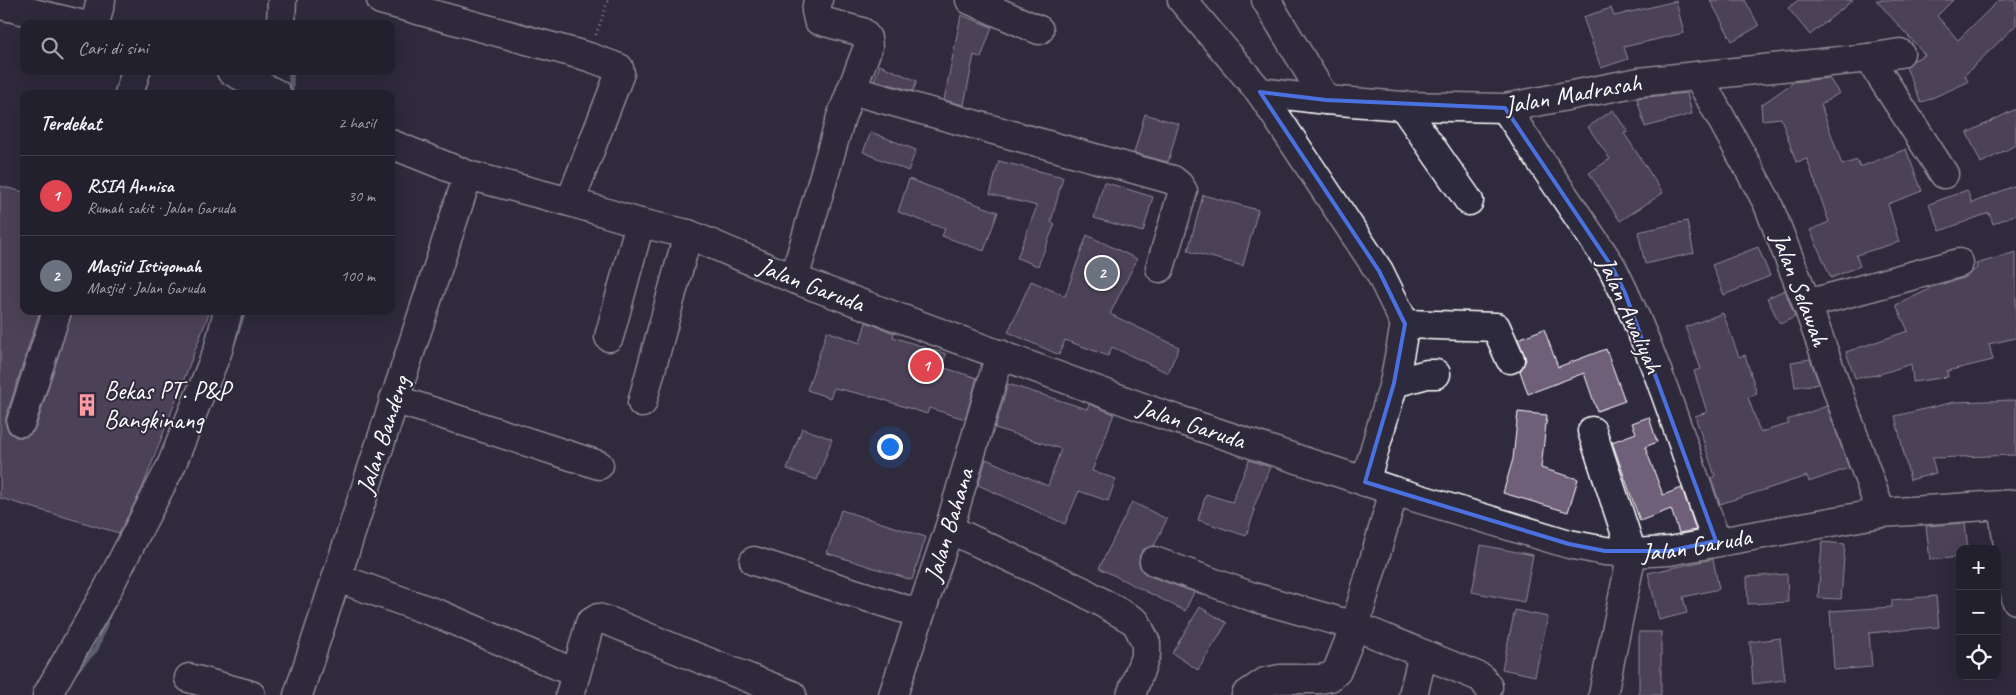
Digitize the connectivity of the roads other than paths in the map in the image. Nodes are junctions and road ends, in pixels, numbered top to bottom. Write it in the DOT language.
graph roads {
  1 [pos="101,0"];
  2 [pos="282,0"];
  3 [pos="381,0"];
  4 [pos="818,0"];
  5 [pos="970,0"];
  6 [pos="1182,0"];
  7 [pos="1266,0"];
  8 [pos="0,4"];
  9 [pos="64,20"];
  10 [pos="96,20"];
  11 [pos="281,20"];
  12 [pos="1039,30"];
  13 [pos="1900,53"];
  14 [pos="1869,58"];
  15 [pos="135,75"];
  16 [pos="241,75"];
  17 [pos="1698,76"];
  18 [pos="274,88"];
  19 [pos="130,90"];
  20 [pos="851,90"];
  21 [pos="1260,92"];
  22 [pos="1326,100"];
  23 [pos="1403,106"];
  24 [pos="1505,108"];
  25 [pos="395,146"];
  26 [pos="1944,174"];
  27 [pos="468,175"];
  28 [pos="1469,201"];
  29 [pos="570,202"];
  30 [pos="640,223"];
  31 [pos="688,234"];
  32 [pos="1959,263"];
  33 [pos="1160,268"];
  34 [pos="794,279"];
  35 [pos="1807,304"];
  36 [pos="56,315"];
  37 [pos="227,315"];
  38 [pos="1405,324"];
  39 [pos="609,336"];
  40 [pos="1000,354"];
  41 [pos="1510,358"];
  42 [pos="1436,374"];
  43 [pos="1394,383"];
  44 [pos="394,399"];
  45 [pos="642,403"];
  46 [pos="20,422"];
  47 [pos="1592,431"];
  48 [pos="599,465"];
  49 [pos="1365,482"];
  50 [pos="1394,491"];
  51 [pos="2009,505"];
  52 [pos="1881,512"];
  53 [pos="949,529"];
  54 [pos="1716,541"];
  55 [pos="1632,553"];
  56 [pos="754,561"];
  57 [pos="1154,561"];
  58 [pos="338,578"];
  59 [pos="2016,600"];
  60 [pos="920,614"];
  61 [pos="1355,626"];
  62 [pos="1422,654"];
  63 [pos="189,678"];
  64 [pos="573,684"];
  65 [pos="1488,687"];
  66 [pos="47,695"];
  67 [pos="251,695"];
  68 [pos="298,695"];
  69 [pos="792,695"];
  70 [pos="893,695"];
  71 [pos="1131,695"];
  72 [pos="1246,695"];
  73 [pos="1413,695"];
  74 [pos="1603,695"];
  1 -- 10 [label="street"];
  2 -- 11 [label="street"];
  3 -- 29 [label="street"];
  4 -- 20 [label="street"];
  5 -- 12 [label="street"];
  6 -- 21 [label="street"];
  7 -- 22 [label="street"];
  8 -- 9 [label="street"];
  13 -- 14 [label="street, Jalan Madrasah"];
  14 -- 17 [label="street, Jalan Madrasah"];
  14 -- 26 [label="street"];
  15 -- 19 [label="street"];
  16 -- 18 [label="street"];
  17 -- 24 [label="street, Jalan Madrasah"];
  17 -- 35 [label="street, Jalan Selawah"];
  20 -- 33 [label="street"];
  20 -- 34 [label="street"];
  21 -- 22 [label="street, Jalan Madrasah"];
  21 -- 38 [label="street"];
  22 -- 23 [label="street, Jalan Madrasah"];
  23 -- 24 [label="street, Jalan Madrasah"];
  23 -- 28 [label="street"];
  24 -- 54 [label="street, Jalan Awaliyah"];
  25 -- 27 [label="street, Jalan Garuda"];
  27 -- 29 [label="street, Jalan Garuda"];
  27 -- 44 [label="street, Jalan Bandeng"];
  29 -- 30 [label="street, Jalan Garuda"];
  30 -- 31 [label="street, Jalan Garuda"];
  30 -- 39 [label="street"];
  31 -- 34 [label="street, Jalan Garuda"];
  31 -- 45 [label="street"];
  32 -- 35 [label="street"];
  34 -- 40 [label="street, Jalan Garuda"];
  35 -- 52 [label="street, Jalan Selawah"];
  36 -- 46 [label="street"];
  37 -- 66 [label="street"];
  38 -- 41 [label="street"];
  38 -- 43 [label="street"];
  40 -- 49 [label="street, Jalan Garuda"];
  40 -- 53 [label="street, Jalan Bahana"];
  42 -- 43 [label="street"];
  43 -- 49 [label="street"];
  44 -- 48 [label="street"];
  44 -- 58 [label="street, Jalan Bandeng"];
  47 -- 55 [label="street"];
  49 -- 50 [label="street, Jalan Garuda"];
  50 -- 55 [label="street, Jalan Garuda"];
  50 -- 61 [label="street"];
  51 -- 52 [label="street, Jalan Garuda"];
  51 -- 59 [label="street"];
  52 -- 54 [label="street, Jalan Garuda"];
  53 -- 60 [label="street, Jalan Bahana"];
  53 -- 71 [label="street"];
  54 -- 55 [label="street, Jalan Garuda"];
  55 -- 74 [label="street"];
  56 -- 60 [label="street"];
  57 -- 61 [label="street"];
  58 -- 64 [label="street"];
  58 -- 68 [label="street, Jalan Bandeng"];
  60 -- 70 [label="street, Jalan Bahana"];
  61 -- 62 [label="street"];
  61 -- 72 [label="street"];
  62 -- 65 [label="street"];
  62 -- 73 [label="street"];
  63 -- 67 [label="street"];
  64 -- 69 [label="street"];
}
